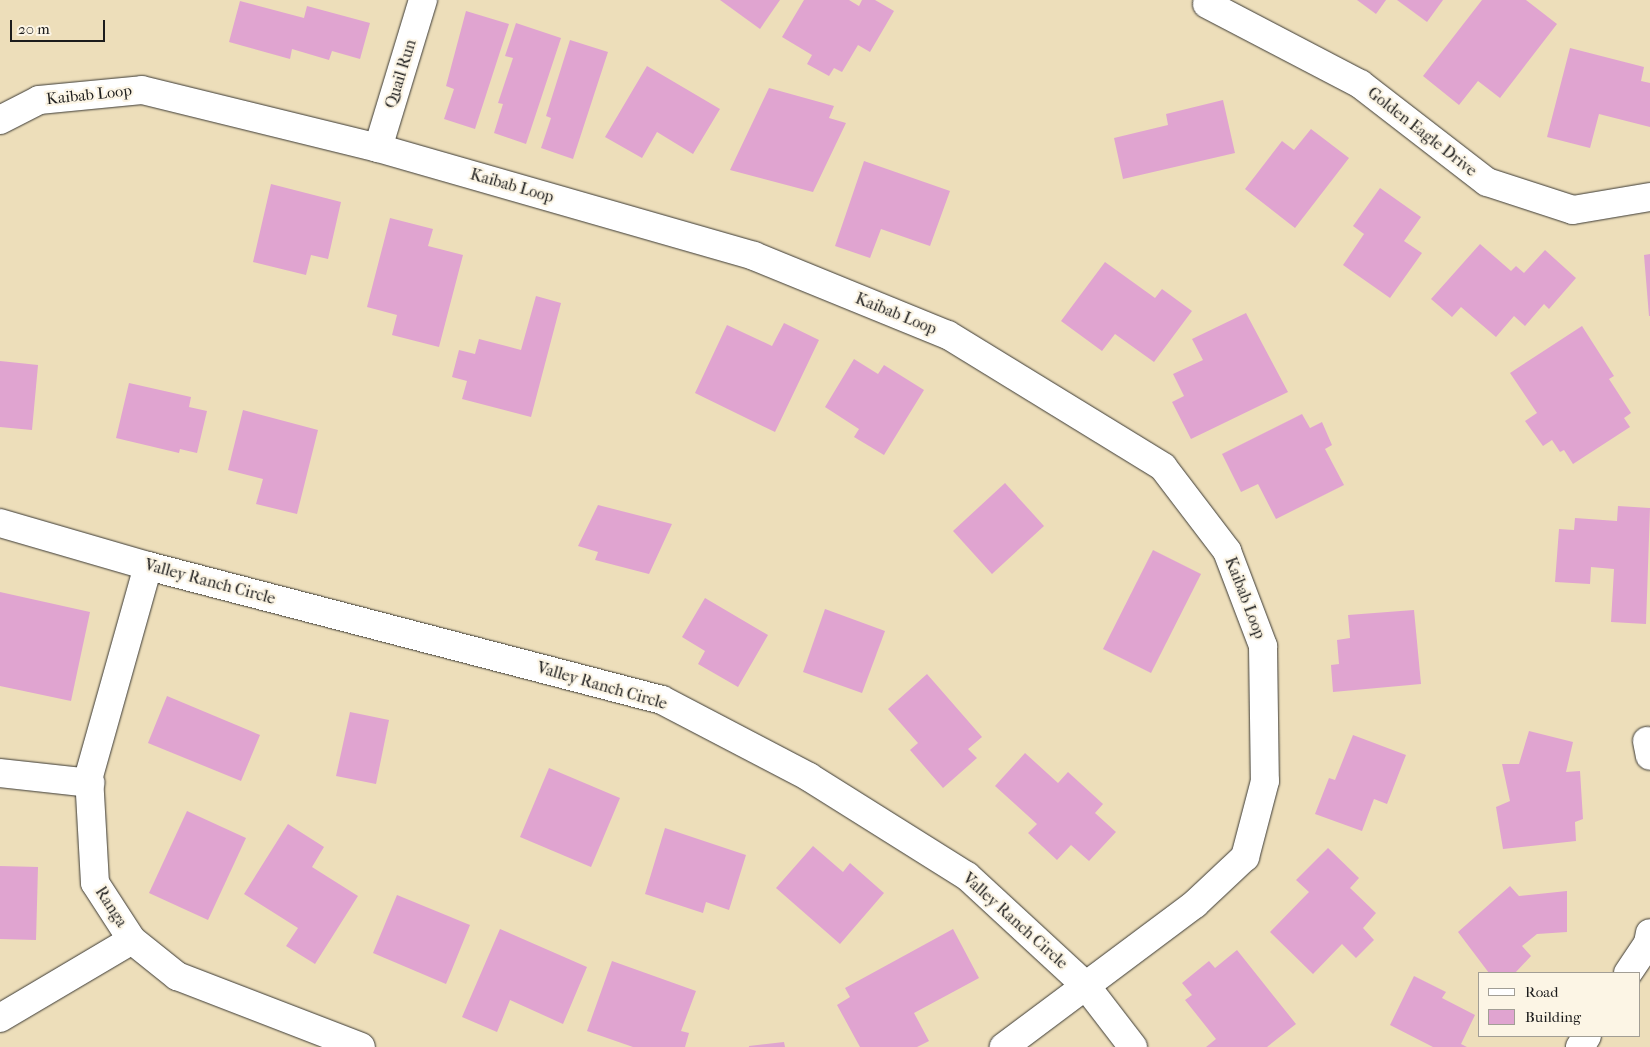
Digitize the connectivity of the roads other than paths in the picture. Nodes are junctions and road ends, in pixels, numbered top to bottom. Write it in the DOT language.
graph roads {
  1 [pos="423,0"];
  2 [pos="1207,4"];
  3 [pos="0,120"];
  4 [pos="378,148"];
  5 [pos="1650,197"];
  6 [pos="0,523"];
  7 [pos="148,566"];
  8 [pos="0,773"];
  9 [pos="90,782"];
  10 [pos="1650,933"];
  11 [pos="132,940"];
  12 [pos="1629,972"];
  13 [pos="1086,986"];
  14 [pos="0,1018"];
  15 [pos="361,1047"];
  16 [pos="1004,1047"];
  17 [pos="1133,1047"];
  1 -- 4 [label="street, Quail Run"];
  2 -- 5 [label="street, Golden Eagle Drive"];
  3 -- 4 [label="street, Kaibab Loop"];
  4 -- 13 [label="street, Kaibab Loop"];
  6 -- 7 [label="street, Valley Ranch Circle"];
  7 -- 9 [label="street, Ranga"];
  7 -- 13 [label="street, Valley Ranch Circle"];
  8 -- 9 [label="street"];
  9 -- 11 [label="street, Ranga"];
  10 -- 12 [label="street"];
  11 -- 14 [label="street"];
  11 -- 15 [label="street, Ranga"];
  13 -- 16 [label="street, Kaibab Loop"];
  13 -- 17 [label="street, Valley Ranch Circle"];
}
